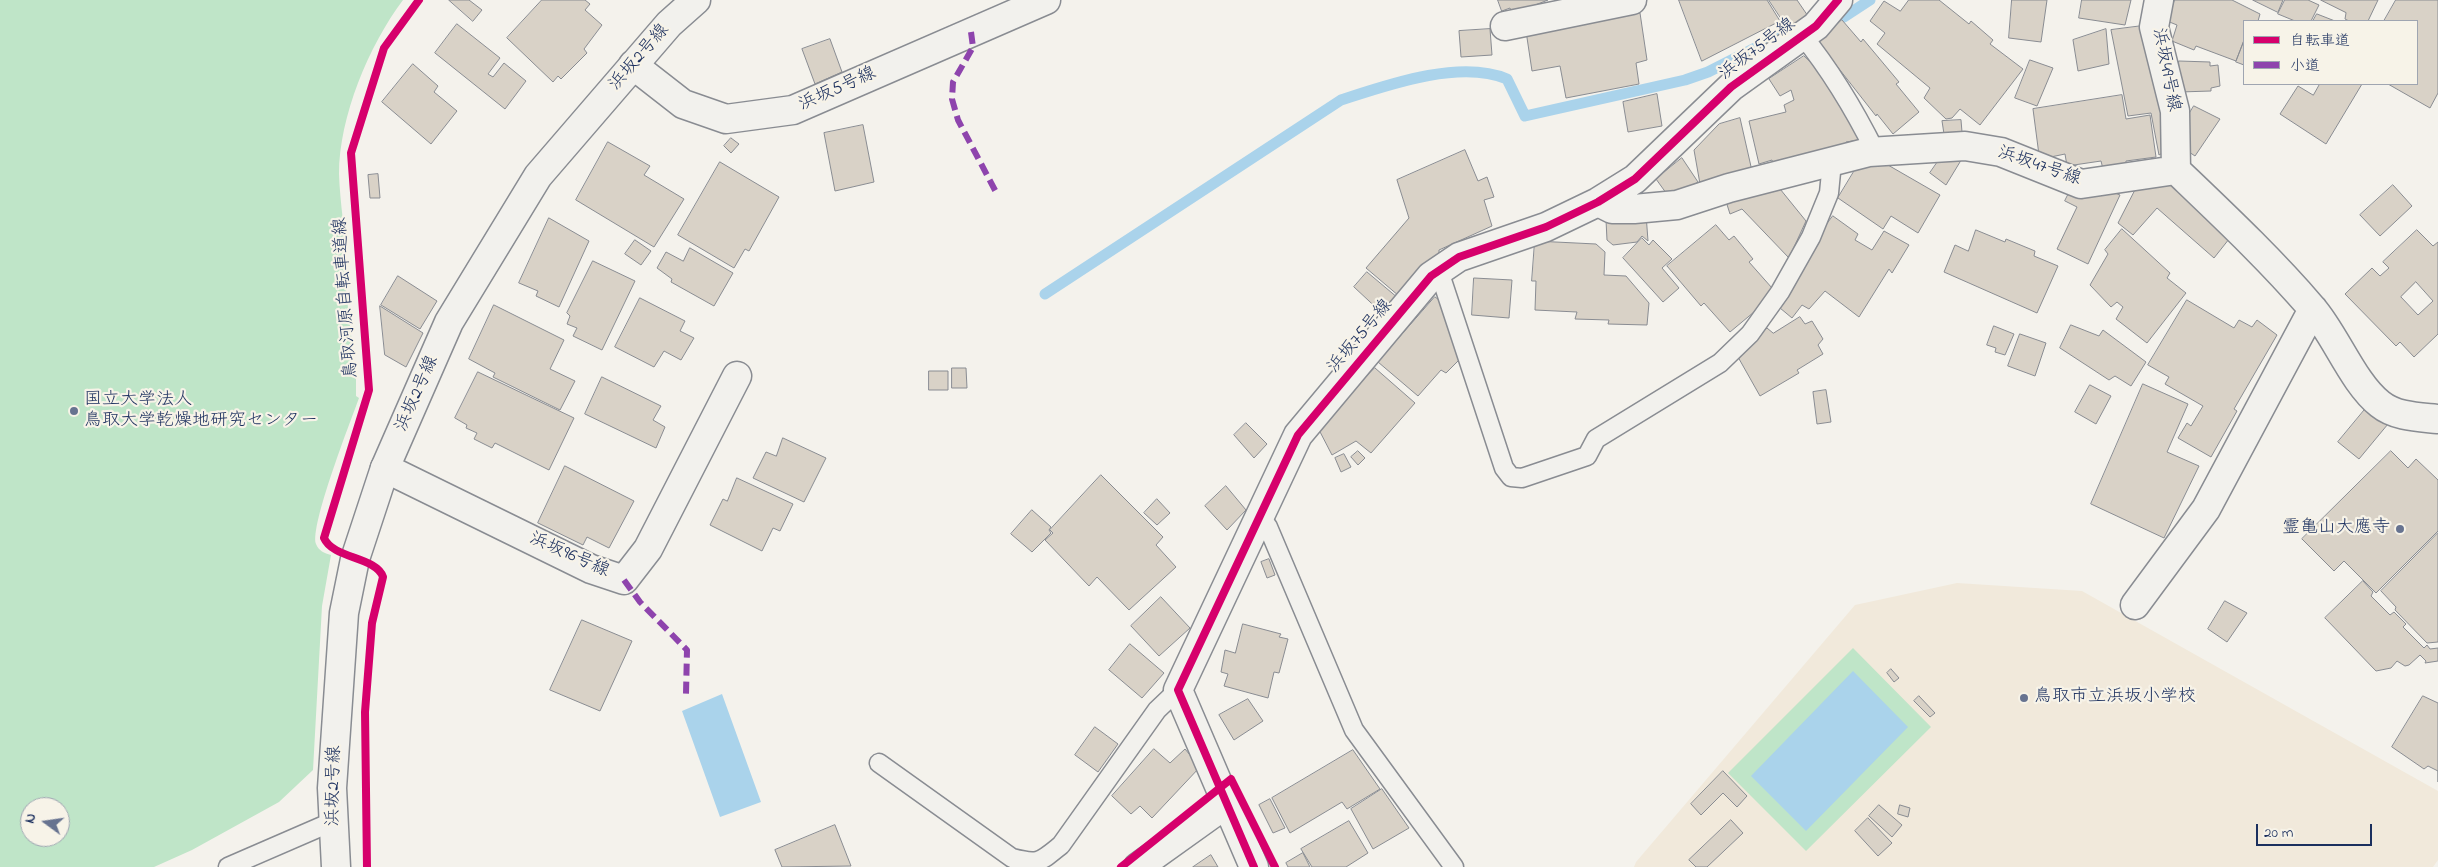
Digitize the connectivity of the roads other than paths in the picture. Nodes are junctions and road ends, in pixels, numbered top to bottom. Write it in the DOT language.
graph roads {
  1 [pos="696,0"];
  2 [pos="1046,0"];
  3 [pos="1632,0"];
  4 [pos="1838,0"];
  5 [pos="2159,0"];
  6 [pos="1505,26"];
  7 [pos="1802,35"];
  8 [pos="633,65"];
  9 [pos="1875,152"];
  10 [pos="1832,162"];
  11 [pos="2176,170"];
  12 [pos="1598,202"];
  13 [pos="1439,271"];
  14 [pos="2314,309"];
  15 [pos="737,376"];
  16 [pos="2438,418"];
  17 [pos="385,468"];
  18 [pos="1260,516"];
  19 [pos="2135,605"];
  20 [pos="1178,690"];
  21 [pos="878,763"];
  22 [pos="1226,804"];
  23 [pos="334,821"];
  24 [pos="228,867"];
  25 [pos="336,867"];
  26 [pos="1138,867"];
  27 [pos="1254,867"];
  28 [pos="1454,867"];
  1 -- 8 [label="street, 浜坂2号線"];
  2 -- 8 [label="street, 浜坂5号線"];
  3 -- 6 [label="street"];
  4 -- 7 [label="street, 浜坂75号線"];
  5 -- 11 [label="street, 浜坂49号線"];
  7 -- 9 [label="lane"];
  7 -- 12 [label="street, 浜坂75号線"];
  8 -- 17 [label="street, 浜坂2号線"];
  9 -- 10 [label="street, 浜坂47号線"];
  9 -- 11 [label="street, 浜坂47号線"];
  10 -- 12 [label="street, 浜坂47号線"];
  10 -- 13 [label="lane"];
  11 -- 14 [label="street"];
  12 -- 13 [label="street, 浜坂75号線"];
  13 -- 18 [label="street, 浜坂75号線"];
  14 -- 16 [label="street"];
  14 -- 19 [label="street"];
  15 -- 17 [label="street, 浜坂96号線"];
  17 -- 23 [label="street, 浜坂2号線"];
  18 -- 20 [label="street, 浜坂75号線"];
  18 -- 28 [label="lane"];
  20 -- 21 [label="lane"];
  20 -- 22 [label="street"];
  22 -- 26 [label="street"];
  22 -- 27 [label="street"];
  23 -- 24 [label="lane"];
  23 -- 25 [label="street, 浜坂2号線"];
}
